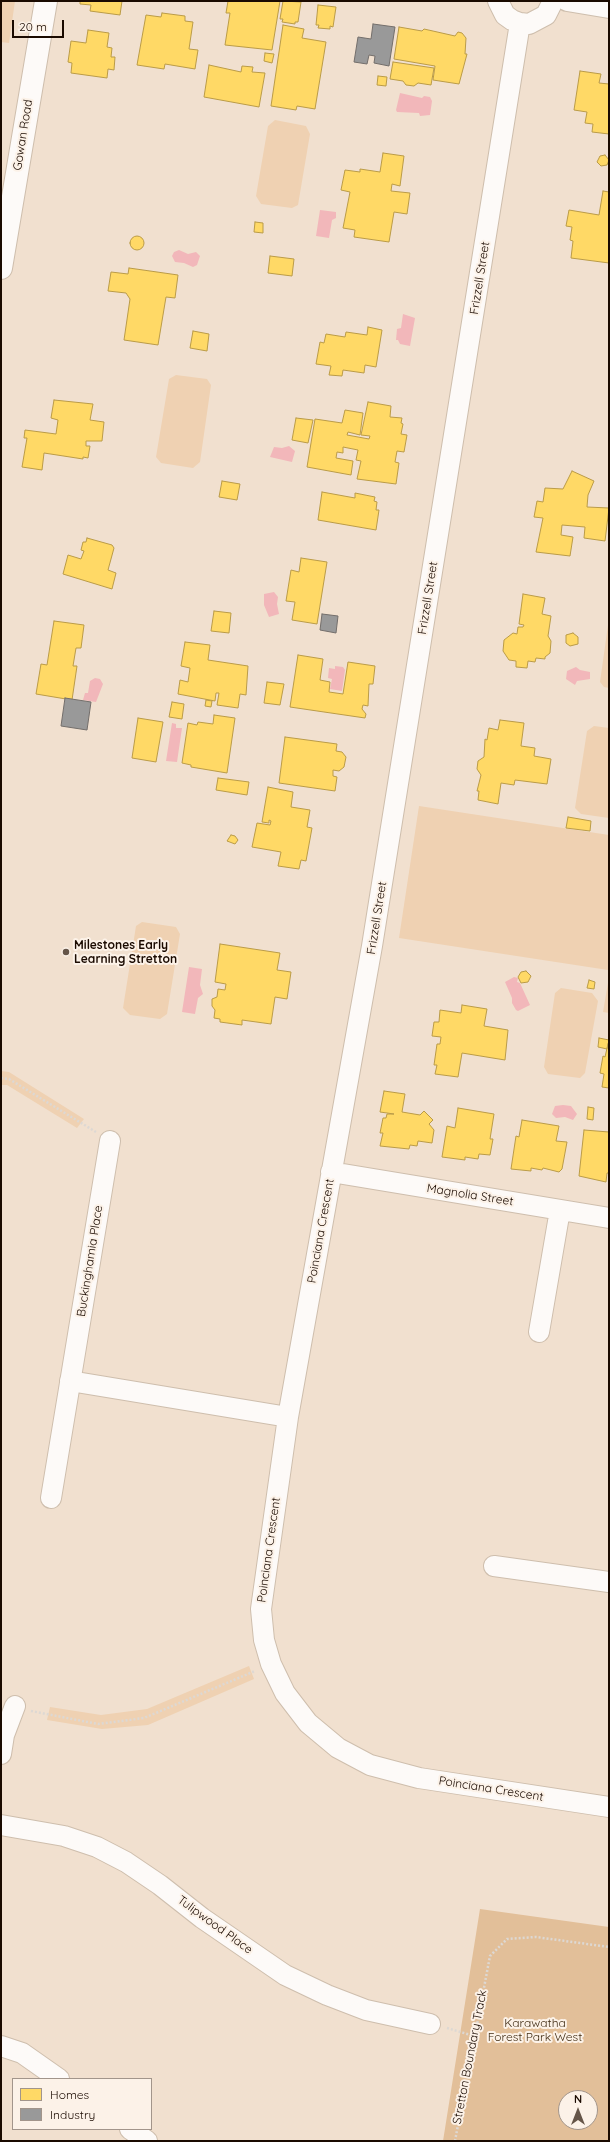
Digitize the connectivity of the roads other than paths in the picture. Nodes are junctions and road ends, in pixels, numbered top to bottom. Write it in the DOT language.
graph roads {
  1 [pos="46,1"];
  2 [pos="498,1"];
  3 [pos="553,1"];
  4 [pos="566,1"];
  5 [pos="609,8"];
  6 [pos="520,23"];
  7 [pos="1,268"];
  8 [pos="110,1141"];
  9 [pos="331,1172"];
  10 [pos="560,1210"];
  11 [pos="609,1218"];
  12 [pos="539,1332"];
  13 [pos="70,1381"];
  14 [pos="288,1417"];
  15 [pos="51,1498"];
  16 [pos="494,1566"];
  17 [pos="609,1582"];
  18 [pos="16,1706"];
  19 [pos="1,1754"];
  20 [pos="609,1807"];
  21 [pos="1,1825"];
  22 [pos="430,2024"];
  23 [pos="1,2046"];
  24 [pos="58,2078"];
  25 [pos="132,2130"];
  26 [pos="148,2141"];
  1 -- 7 [label="main road, Gowan Road"];
  2 -- 6 [label="street"];
  3 -- 6 [label="street"];
  4 -- 5 [label="street"];
  6 -- 9 [label="street, Frizzell Street"];
  8 -- 13 [label="street, Buckinghamia Place"];
  9 -- 10 [label="street, Magnolia Street"];
  9 -- 14 [label="street, Poinciana Crescent"];
  10 -- 11 [label="street, Magnolia Street"];
  10 -- 12 [label="street"];
  13 -- 14 [label="street"];
  13 -- 15 [label="street, Buckinghamia Place"];
  14 -- 20 [label="street, Poinciana Crescent"];
  16 -- 17 [label="street"];
  18 -- 19 [label="street"];
  21 -- 22 [label="street, Tulipwood Place"];
  23 -- 24 [label="street"];
  25 -- 26 [label="street"];
}
